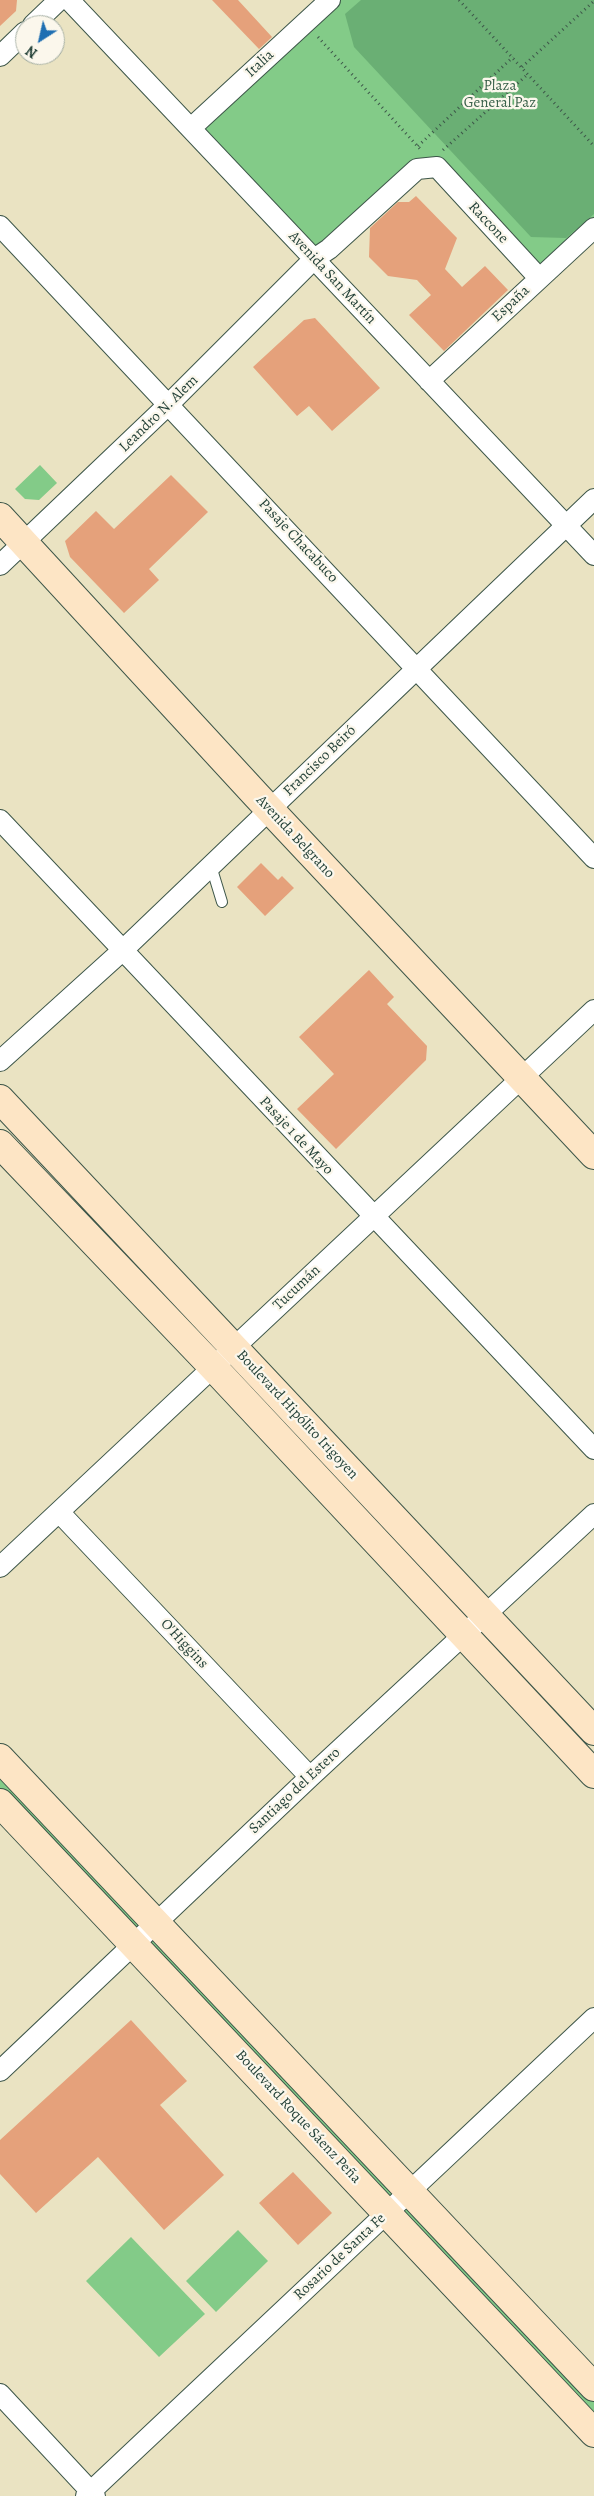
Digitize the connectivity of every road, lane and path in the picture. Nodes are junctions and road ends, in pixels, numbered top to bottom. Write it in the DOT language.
graph roads {
  1 [pos="59,0"];
  2 [pos="69,0"];
  3 [pos="330,0"];
  4 [pos="459,0"];
  5 [pos="594,1"];
  6 [pos="43,15"];
  7 [pos="305,23"];
  8 [pos="15,42"];
  9 [pos="0,56"];
  10 [pos="513,57"];
  11 [pos="522,67"];
  12 [pos="528,74"];
  13 [pos="191,128"];
  14 [pos="418,146"];
  15 [pos="594,146"];
  16 [pos="434,164"];
  17 [pos="0,226"];
  18 [pos="594,228"];
  19 [pos="314,259"];
  20 [pos="538,278"];
  21 [pos="429,381"];
  22 [pos="169,404"];
  23 [pos="594,499"];
  24 [pos="0,517"];
  25 [pos="566,525"];
  26 [pos="24,543"];
  27 [pos="594,555"];
  28 [pos="0,566"];
  29 [pos="417,669"];
  30 [pos="270,810"];
  31 [pos="0,820"];
  32 [pos="594,858"];
  33 [pos="211,866"];
  34 [pos="222,902"];
  35 [pos="123,950"];
  36 [pos="594,1010"];
  37 [pos="0,1061"];
  38 [pos="521,1078"];
  39 [pos="0,1099"];
  40 [pos="0,1144"];
  41 [pos="594,1155"];
  42 [pos="373,1216"];
  43 [pos="233,1348"];
  44 [pos="213,1367"];
  45 [pos="594,1449"];
  46 [pos="59,1512"];
  47 [pos="594,1514"];
  48 [pos="0,1567"];
  49 [pos="484,1614"];
  50 [pos="462,1634"];
  51 [pos="594,1731"];
  52 [pos="0,1758"];
  53 [pos="594,1774"];
  54 [pos="310,1776"];
  55 [pos="0,1802"];
  56 [pos="156,1923"];
  57 [pos="134,1944"];
  58 [pos="594,2018"];
  59 [pos="0,2071"];
  60 [pos="409,2192"];
  61 [pos="388,2212"];
  62 [pos="594,2387"];
  63 [pos="0,2394"];
  64 [pos="594,2433"];
  65 [pos="90,2494"];
  1 -- 6 [label="street"];
  2 -- 13 [label="street, Avenida San Martín"];
  3 -- 7 [label="street, Italia"];
  4 -- 10 [label="path"];
  5 -- 11 [label="path"];
  7 -- 13 [label="street, Italia"];
  7 -- 14 [label="path"];
  8 -- 9 [label="street"];
  10 -- 11 [label="path"];
  10 -- 14 [label="path"];
  11 -- 12 [label="path"];
  12 -- 15 [label="path"];
  12 -- 16 [label="path"];
  13 -- 19 [label="street, Avenida San Martín"];
  14 -- 16 [label="path"];
  16 -- 19 [label="street, Leandro N. Alem"];
  16 -- 20 [label="street, Raccone"];
  17 -- 22 [label="street, Pasaje Chacabuco"];
  18 -- 20 [label="street, España"];
  19 -- 21 [label="street, Avenida San Martín"];
  19 -- 22 [label="street, Leandro N. Alem"];
  20 -- 21 [label="street, España"];
  21 -- 25 [label="street, Avenida San Martín"];
  22 -- 26 [label="street, Leandro N. Alem"];
  22 -- 29 [label="street, Pasaje Chacabuco"];
  23 -- 25 [label="street, Francisco Beiró"];
  24 -- 26 [label="street, Avenida Belgrano"];
  25 -- 27 [label="street, Avenida San Martín"];
  25 -- 29 [label="street, Francisco Beiró"];
  26 -- 28 [label="street, Leandro N. Alem"];
  26 -- 30 [label="street, Avenida Belgrano"];
  29 -- 30 [label="street, Francisco Beiró"];
  29 -- 32 [label="street, Pasaje Chacabuco"];
  30 -- 33 [label="street, Francisco Beiró"];
  30 -- 38 [label="street, Avenida Belgrano"];
  31 -- 35 [label="street, Pasaje 1 de Mayo"];
  33 -- 34 [label="lane"];
  33 -- 35 [label="street, Francisco Beiró"];
  35 -- 37 [label="street, Francisco Beiró"];
  35 -- 42 [label="street, Pasaje 1 de Mayo"];
  36 -- 38 [label="street, Tucumán"];
  38 -- 41 [label="street, Avenida Belgrano"];
  38 -- 42 [label="street, Tucumán"];
  39 -- 43 [label="street, Boulevard Hipólito Irigoyen"];
  40 -- 44 [label="street, Boulevard Hipólito Irigoyen"];
  42 -- 43 [label="street, Tucumán"];
  42 -- 45 [label="street, Pasaje 1 de Mayo"];
  43 -- 44 [label="street, Tucumán"];
  43 -- 49 [label="street, Boulevard Hipólito Irigoyen"];
  44 -- 46 [label="street, Tucumán"];
  44 -- 50 [label="street, Boulevard Hipólito Irigoyen"];
  46 -- 48 [label="street, Tucumán"];
  46 -- 54 [label="street, O'Higgins"];
  47 -- 49 [label="street, Santiago del Estero"];
  49 -- 50 [label="street, Santiago del Estero"];
  49 -- 51 [label="street, Boulevard Hipólito Irigoyen"];
  50 -- 53 [label="street, Boulevard Hipólito Irigoyen"];
  50 -- 54 [label="street, Santiago del Estero"];
  52 -- 56 [label="street, Boulevard Roque Sáenz Peña"];
  54 -- 56 [label="street, Santiago del Estero"];
  55 -- 57 [label="street, Boulevard Roque Sáenz Peña"];
  56 -- 57 [label="street, Santiago del Estero"];
  56 -- 60 [label="street, Boulevard Roque Sáenz Peña"];
  57 -- 59 [label="street, Santiago del Estero"];
  57 -- 61 [label="street, Boulevard Roque Sáenz Peña"];
  58 -- 60 [label="street, Rosario de Santa Fe"];
  60 -- 61 [label="street, Rosario de Santa Fe"];
  60 -- 62 [label="street, Boulevard Roque Sáenz Peña"];
  61 -- 64 [label="street, Boulevard Roque Sáenz Peña"];
  61 -- 65 [label="street, Rosario de Santa Fe"];
  63 -- 65 [label="street"];
}
